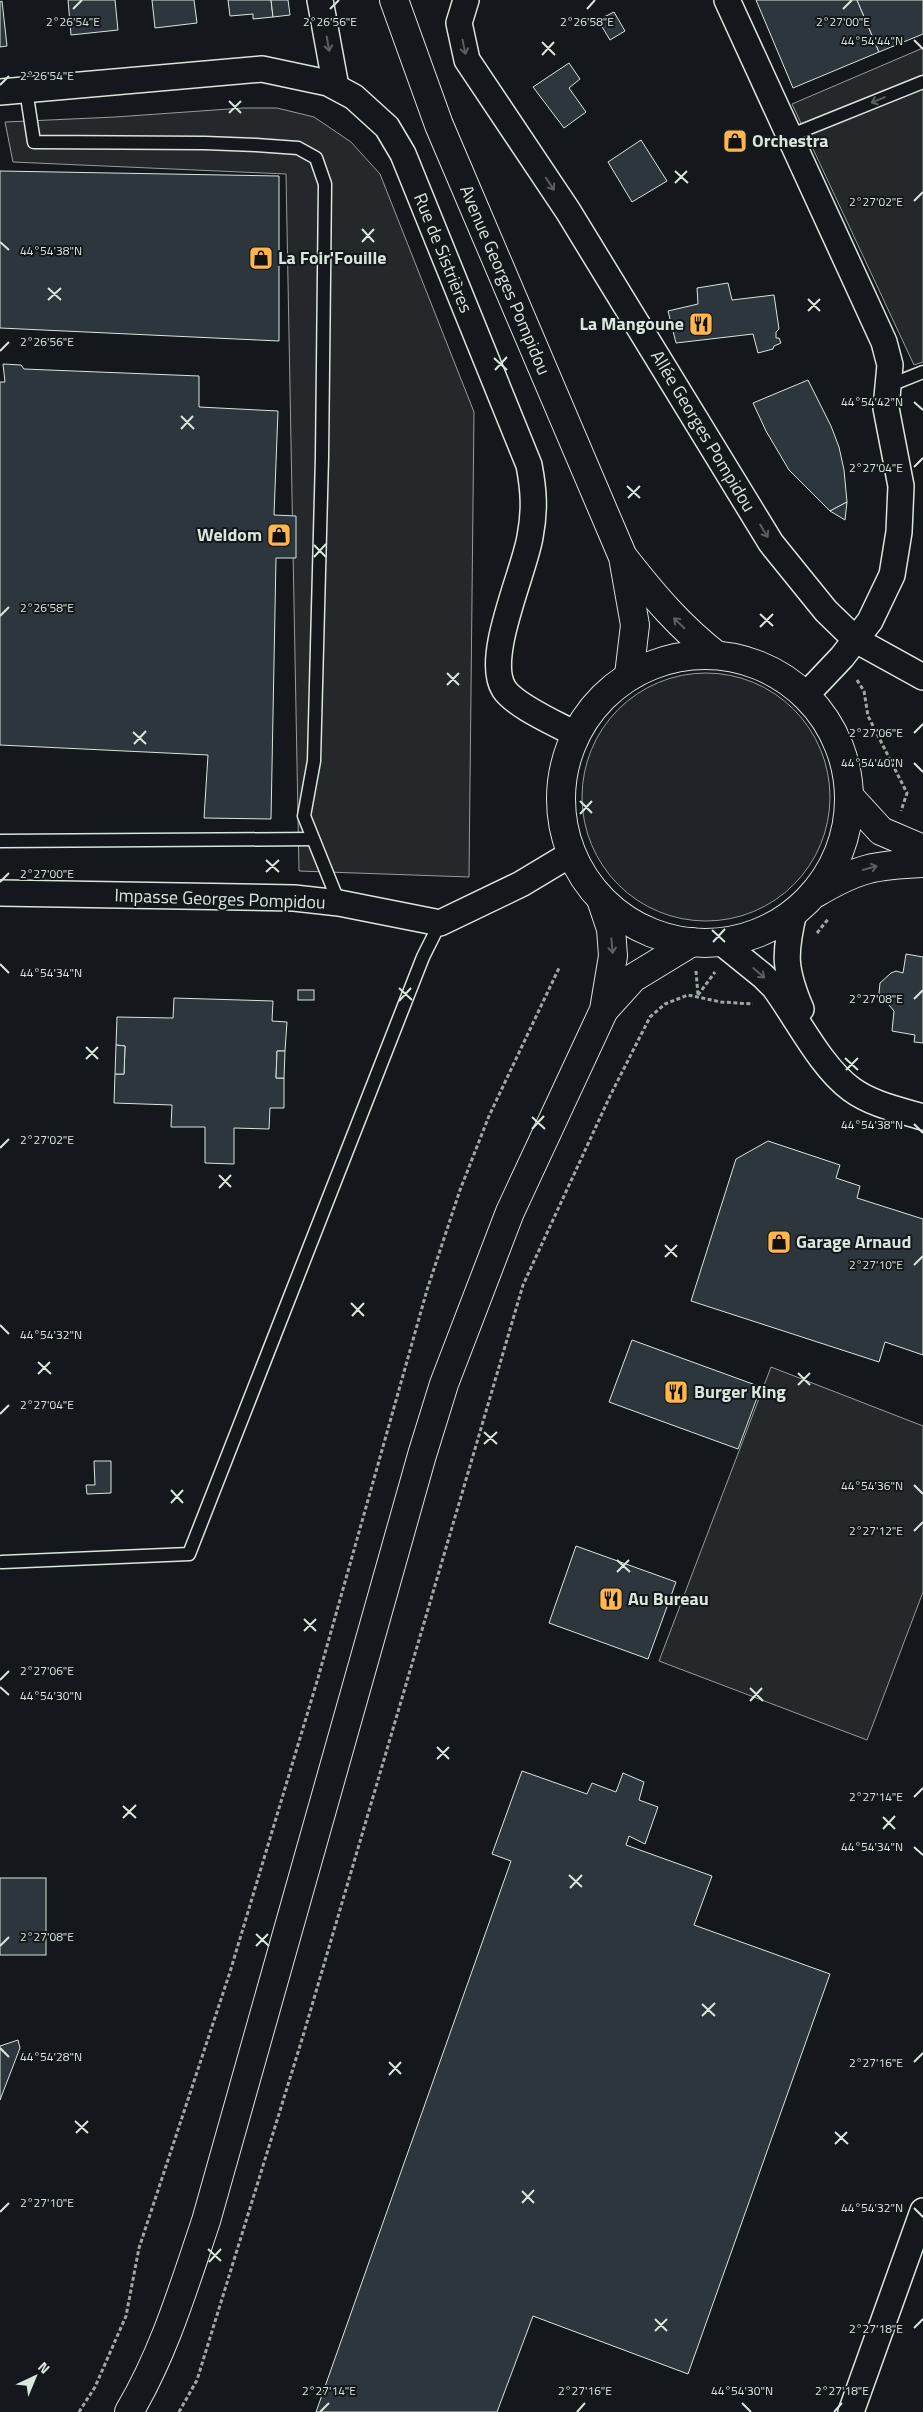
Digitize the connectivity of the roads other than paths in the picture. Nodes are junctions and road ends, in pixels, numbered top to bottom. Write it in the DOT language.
graph roads {
  1 [pos="320,0"];
  2 [pos="394,0"];
  3 [pos="466,0"];
  4 [pos="727,0"];
  5 [pos="923,82"];
  6 [pos="336,87"];
  7 [pos="26,90"];
  8 [pos="0,92"];
  9 [pos="789,136"];
  10 [pos="923,372"];
  11 [pos="888,386"];
  12 [pos="623,557"];
  13 [pos="849,649"];
  14 [pos="716,655"];
  15 [pos="629,675"];
  16 [pos="923,677"];
  17 [pos="805,696"];
  18 [pos="575,734"];
  19 [pos="849,796"];
  20 [pos="313,839"];
  21 [pos="0,841"];
  22 [pos="923,849"];
  23 [pos="571,854"];
  24 [pos="923,863"];
  25 [pos="0,893"];
  26 [pos="601,899"];
  27 [pos="338,903"];
  28 [pos="802,904"];
  29 [pos="440,923"];
  30 [pos="692,942"];
  31 [pos="721,942"];
  32 [pos="604,1010"];
  33 [pos="817,1049"];
  34 [pos="923,1117"];
  35 [pos="2,1562"];
  36 [pos="923,2211"];
  37 [pos="129,2412"];
  38 [pos="851,2412"];
  1 -- 6 [label="street, one-way"];
  2 -- 12 [label="main road, Avenue Georges Pompidou"];
  3 -- 13 [label="street, Allée Georges Pompidou, one-way"];
  4 -- 9 [label="street"];
  5 -- 9 [label="lane, one-way"];
  6 -- 7 [label="street, Rue de Sistrières"];
  6 -- 18 [label="street, Rue de Sistrières"];
  7 -- 8 [label="street, Rue de Sistrières"];
  7 -- 20 [label="lane"];
  9 -- 11 [label="street"];
  10 -- 11 [label="lane"];
  11 -- 13 [label="street"];
  14 -- 12 [label="main road, one-way"];
  12 -- 15 [label="main road"];
  13 -- 16 [label="street, Allée Georges Pompidou"];
  13 -- 17 [label="street"];
  14 -- 15 [label="main road"];
  14 -- 17 [label="main road"];
  15 -- 18 [label="main road"];
  17 -- 19 [label="main road"];
  18 -- 23 [label="main road"];
  19 -- 22 [label="main road"];
  19 -- 28 [label="main road"];
  20 -- 21 [label="lane"];
  20 -- 27 [label="lane"];
  23 -- 26 [label="main road"];
  23 -- 29 [label="street"];
  28 -- 24 [label="main road, one-way"];
  25 -- 27 [label="street, Impasse Georges Pompidou"];
  26 -- 30 [label="main road"];
  26 -- 32 [label="main road, one-way"];
  27 -- 29 [label="street, Impasse Georges Pompidou"];
  28 -- 31 [label="main road"];
  28 -- 33 [label="street"];
  29 -- 35 [label="lane"];
  30 -- 31 [label="main road"];
  30 -- 32 [label="main road"];
  31 -- 33 [label="street, one-way"];
  32 -- 37 [label="main road"];
  33 -- 34 [label="street"];
  36 -- 38 [label="street"];
}
